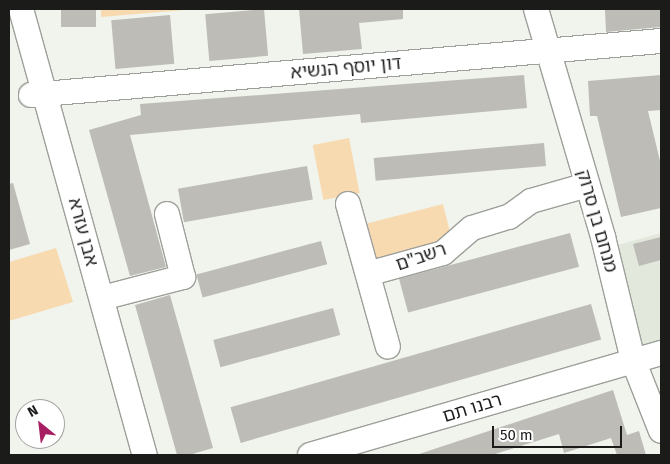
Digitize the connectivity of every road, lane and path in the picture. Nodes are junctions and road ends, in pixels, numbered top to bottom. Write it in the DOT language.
graph roads {
  1 [pos="21,9"];
  2 [pos="536,9"];
  3 [pos="9,16"];
  4 [pos="661,41"];
  5 [pos="545,50"];
  6 [pos="38,94"];
  7 [pos="587,185"];
  8 [pos="348,204"];
  9 [pos="168,214"];
  10 [pos="371,273"];
  11 [pos="102,298"];
  12 [pos="388,347"];
  13 [pos="661,353"];
  14 [pos="633,360"];
  15 [pos="661,431"];
  16 [pos="130,455"];
  17 [pos="145,455"];
  18 [pos="310,455"];
  1 -- 6 [label="street, אבן עזרא"];
  2 -- 5 [label="street, מנחם בן סרוק"];
  3 -- 6 [label="street, אבן עזרא"];
  4 -- 5 [label="street, דון יוסף הנשיא"];
  5 -- 6 [label="street, דון יוסף הנשיא"];
  5 -- 7 [label="street, מנחם בן סרוק"];
  6 -- 11 [label="street, אבן עזרא"];
  6 -- 16 [label="street, אבן עזרא"];
  7 -- 10 [label="street, רשב\"ם"];
  7 -- 14 [label="street, מנחם בן סרוק"];
  8 -- 10 [label="street"];
  9 -- 11 [label="street"];
  10 -- 12 [label="street"];
  11 -- 17 [label="street, אבן עזרא"];
  13 -- 14 [label="street, רבנו תם"];
  14 -- 15 [label="street, מנחם בן סרוק"];
  14 -- 18 [label="street, רבנו תם"];
}
